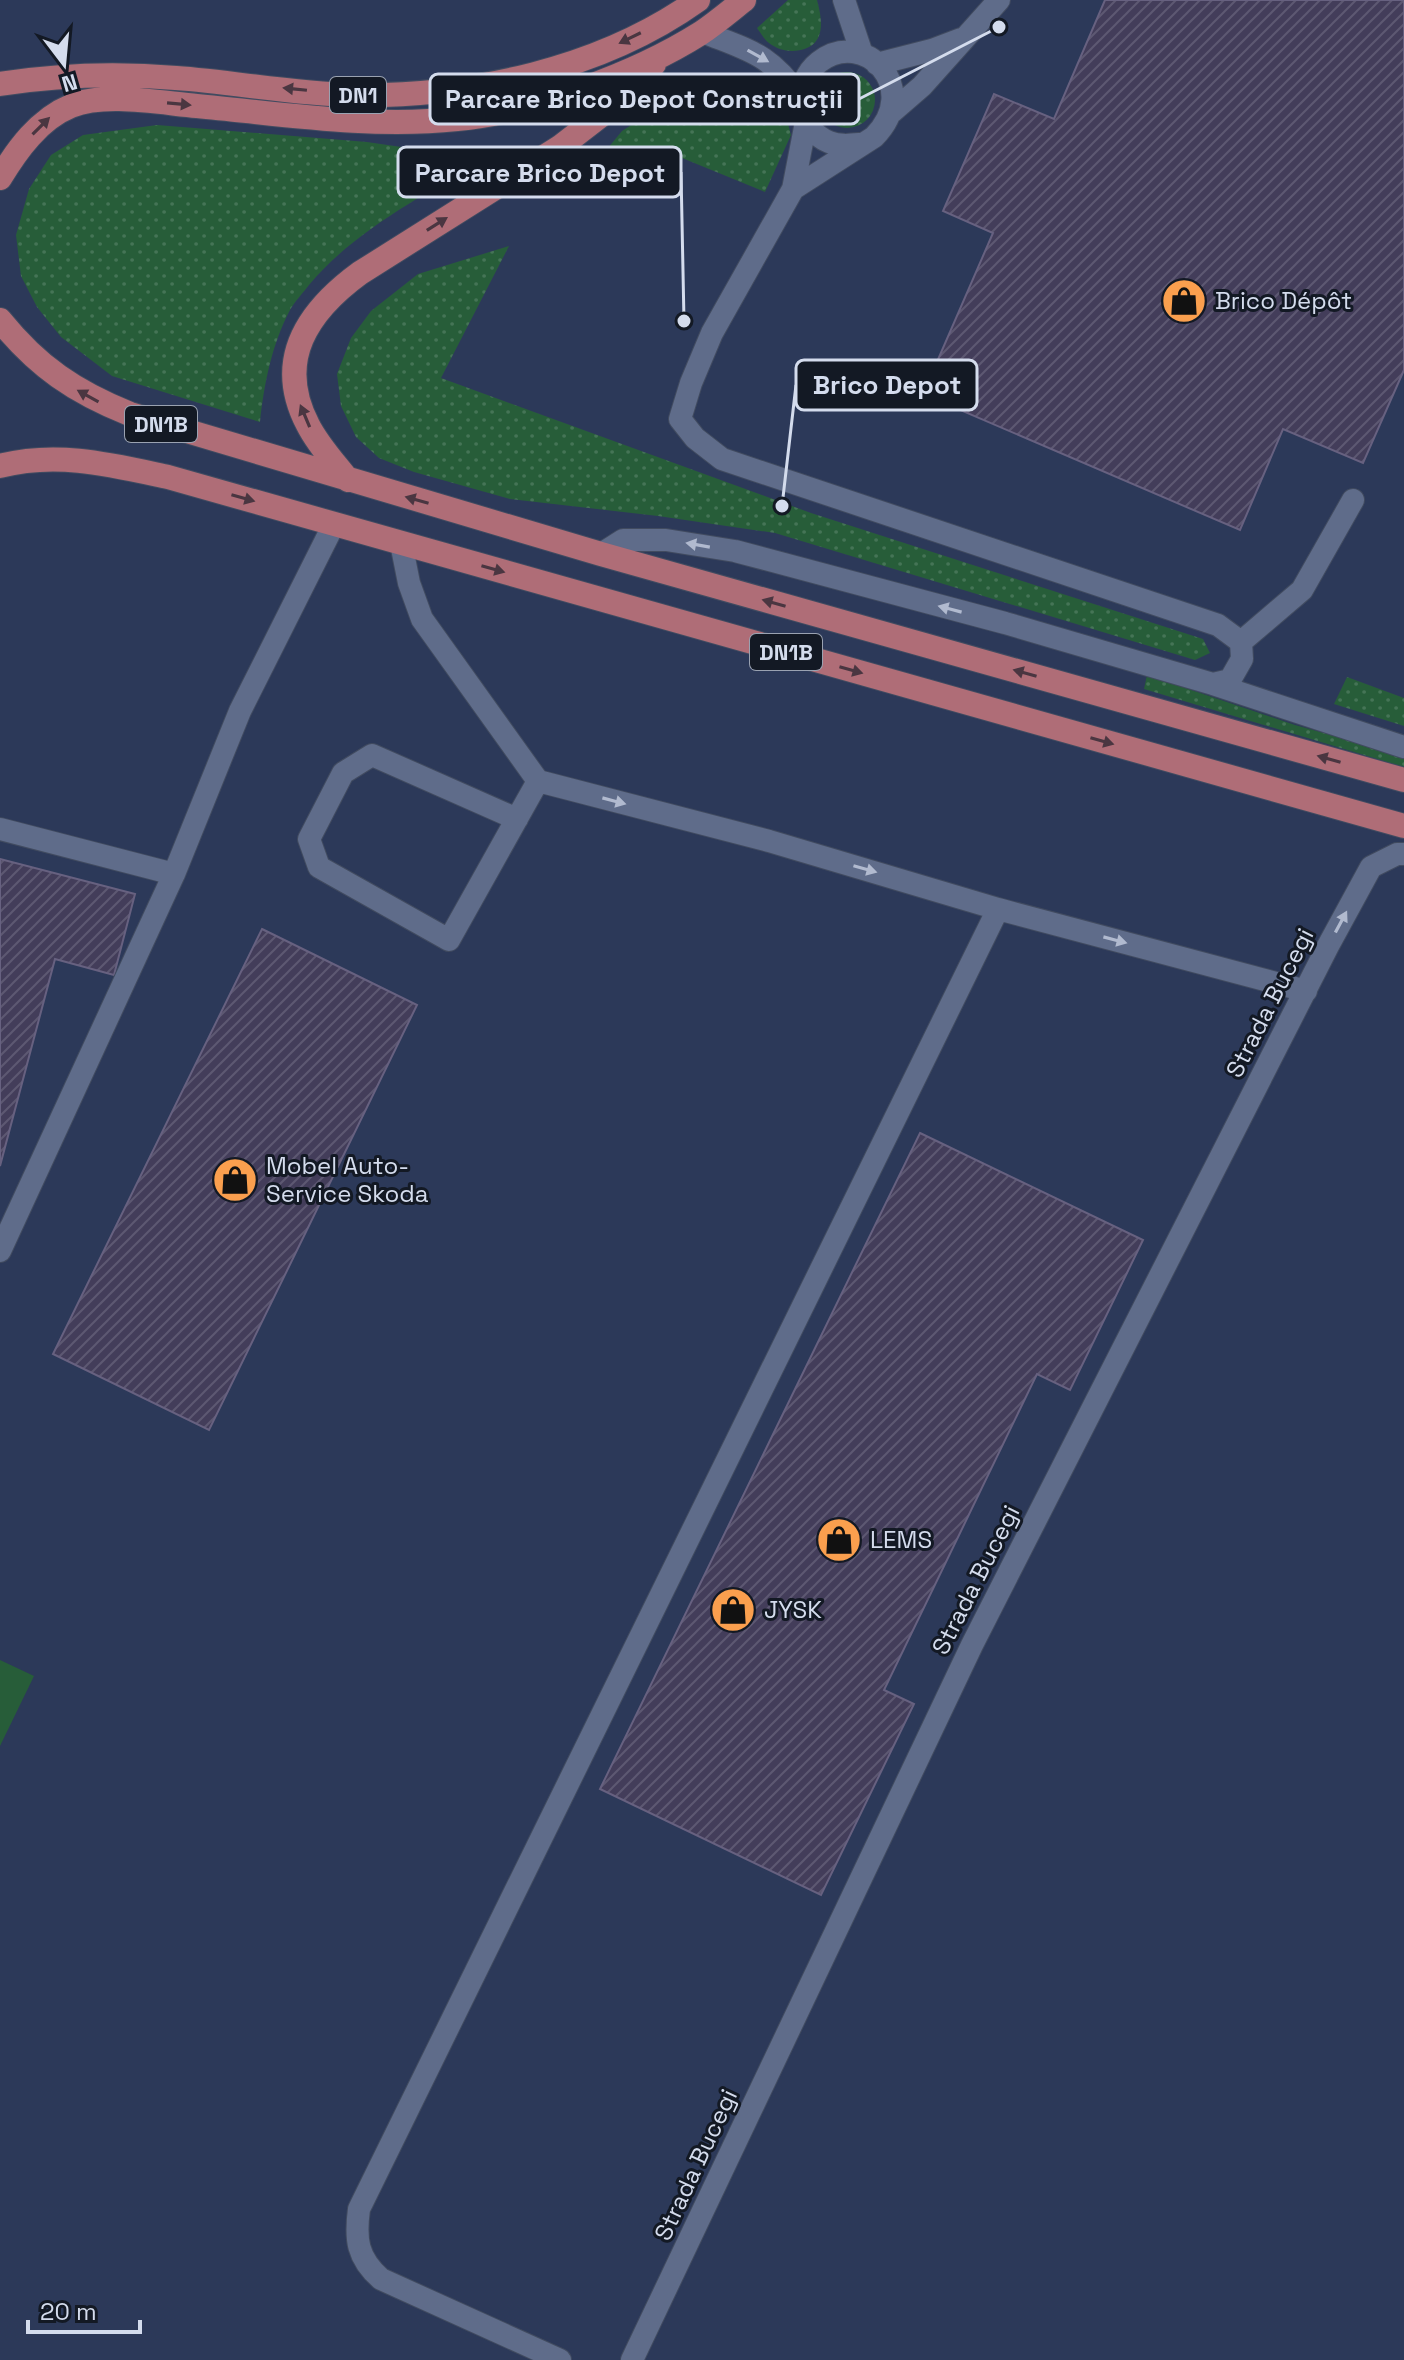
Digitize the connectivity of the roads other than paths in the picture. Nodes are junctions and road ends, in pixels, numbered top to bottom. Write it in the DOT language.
graph roads {
  1 [pos="698,0"];
  2 [pos="744,0"];
  3 [pos="844,0"];
  4 [pos="999,0"];
  5 [pos="703,32"];
  6 [pos="963,38"];
  7 [pos="665,53"];
  8 [pos="870,59"];
  9 [pos="0,84"];
  10 [pos="800,97"];
  11 [pos="892,112"];
  12 [pos="806,122"];
  13 [pos="860,144"];
  14 [pos="0,178"];
  15 [pos="793,189"];
  16 [pos="0,320"];
  17 [pos="0,466"];
  18 [pos="348,480"];
  19 [pos="1353,500"];
  20 [pos="334,524"];
  21 [pos="401,543"];
  22 [pos="601,554"];
  23 [pos="1241,642"];
  24 [pos="1213,684"];
  25 [pos="1404,747"];
  26 [pos="1404,780"];
  27 [pos="538,781"];
  28 [pos="517,819"];
  29 [pos="1404,826"];
  30 [pos="0,829"];
  31 [pos="1404,854"];
  32 [pos="174,874"];
  33 [pos="998,909"];
  34 [pos="1306,991"];
  35 [pos="0,1251"];
  36 [pos="560,2360"];
  37 [pos="632,2360"];
  1 -- 9 [label="main road, DN1, one-way"];
  2 -- 5 [label="main road, DN1"];
  3 -- 8 [label="lane"];
  4 -- 6 [label="lane"];
  5 -- 7 [label="main road, DN1"];
  5 -- 10 [label="lane, one-way"];
  6 -- 8 [label="lane"];
  6 -- 11 [label="lane"];
  14 -- 7 [label="main road, DN1, one-way"];
  18 -- 7 [label="main road, DN1, one-way"];
  8 -- 10 [label="lane"];
  8 -- 11 [label="lane"];
  10 -- 12 [label="lane"];
  11 -- 13 [label="lane"];
  12 -- 13 [label="lane"];
  12 -- 15 [label="lane"];
  13 -- 15 [label="lane"];
  15 -- 23 [label="lane"];
  18 -- 16 [label="main road, DN1B, one-way"];
  17 -- 20 [label="main road, DN1B, one-way"];
  22 -- 18 [label="main road, DN1B, one-way"];
  19 -- 23 [label="lane"];
  20 -- 21 [label="main road, DN1B"];
  20 -- 32 [label="lane"];
  21 -- 27 [label="lane"];
  21 -- 29 [label="main road, DN1B, one-way"];
  24 -- 22 [label="lane, one-way"];
  26 -- 22 [label="main road, DN1B, one-way"];
  23 -- 24 [label="lane"];
  24 -- 25 [label="lane"];
  27 -- 28 [label="lane"];
  27 -- 33 [label="lane, one-way"];
  28 -- 28 [label="lane"];
  30 -- 32 [label="lane"];
  34 -- 31 [label="lane, Strada Bucegi, one-way"];
  32 -- 35 [label="lane"];
  33 -- 34 [label="lane, one-way"];
  33 -- 36 [label="lane"];
  34 -- 37 [label="lane, Strada Bucegi"];
}
